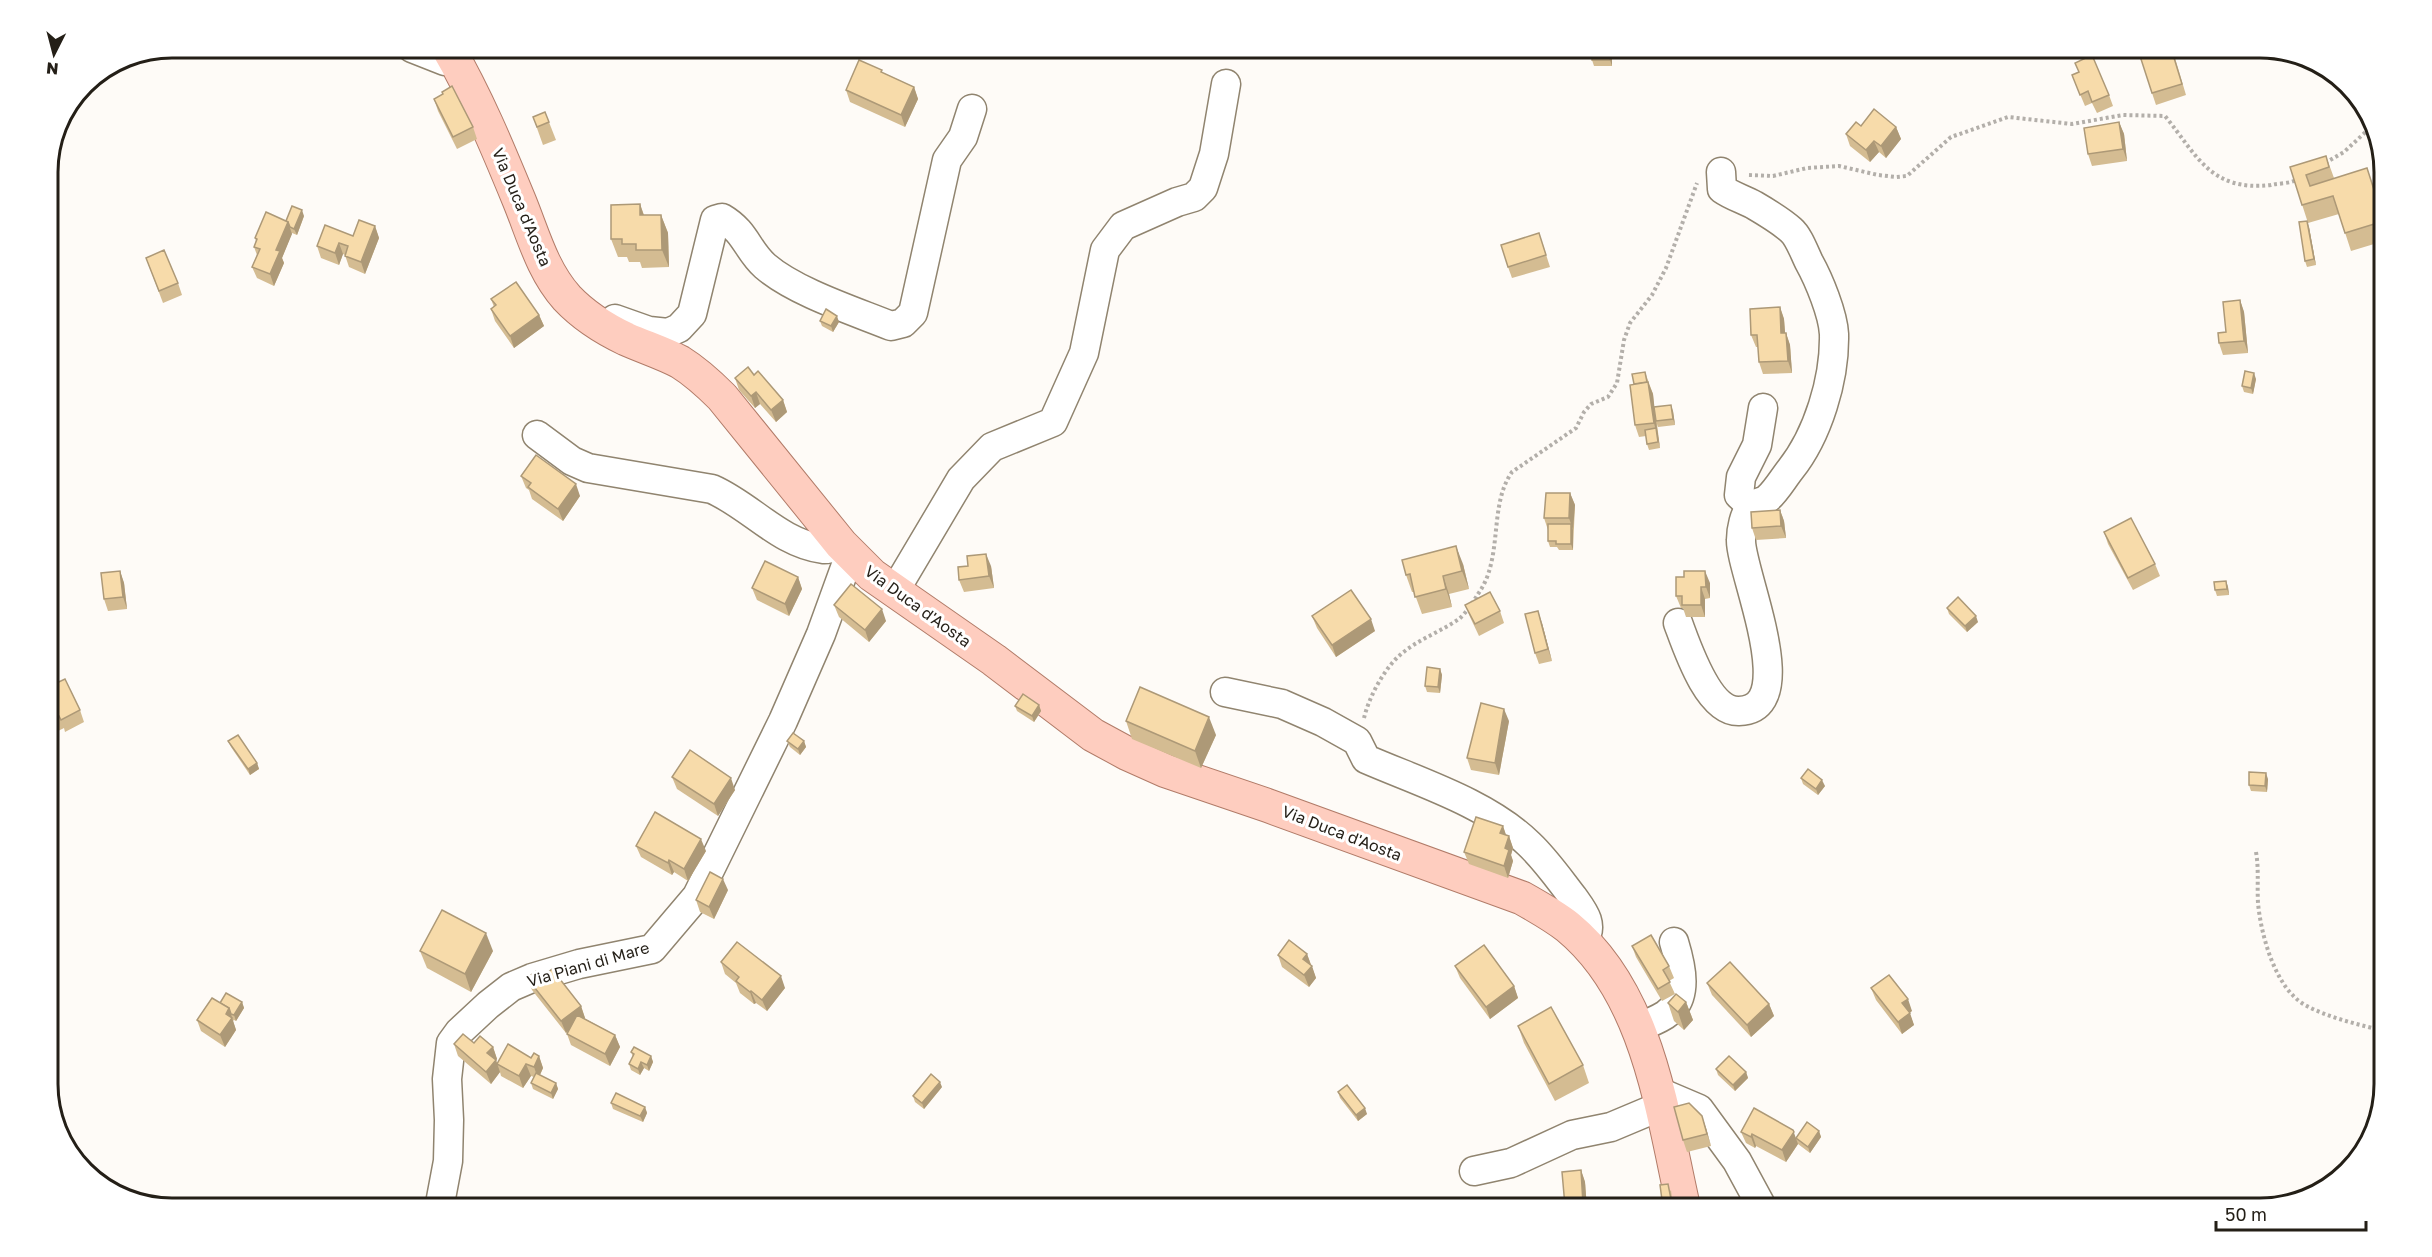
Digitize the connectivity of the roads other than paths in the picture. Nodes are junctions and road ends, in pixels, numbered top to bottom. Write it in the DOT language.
graph roads {
  1 [pos="454,59"];
  2 [pos="1226,84"];
  3 [pos="972,109"];
  4 [pos="1721,172"];
  5 [pos="605,327"];
  6 [pos="1763,408"];
  7 [pos="537,435"];
  8 [pos="1751,506"];
  9 [pos="845,549"];
  10 [pos="894,592"];
  11 [pos="1678,623"];
  12 [pos="1225,692"];
  13 [pos="1583,941"];
  14 [pos="1674,942"];
  15 [pos="1639,1027"];
  16 [pos="1660,1099"];
  17 [pos="1474,1171"];
  18 [pos="441,1198"];
  19 [pos="1682,1198"];
  20 [pos="1757,1198"];
  1 -- 5 [label="main road, Via Duca d'Aosta"];
  2 -- 10 [label="street"];
  3 -- 5 [label="street"];
  4 -- 8 [label="street"];
  5 -- 9 [label="main road, Via Duca d'Aosta"];
  6 -- 8 [label="street"];
  7 -- 9 [label="street"];
  8 -- 11 [label="street"];
  9 -- 10 [label="main road, Via Duca d'Aosta"];
  9 -- 18 [label="street, Via Piani di Mare"];
  10 -- 13 [label="main road, Via Duca d'Aosta"];
  12 -- 13 [label="street"];
  13 -- 15 [label="main road, Via Duca d'Aosta"];
  14 -- 15 [label="street"];
  15 -- 16 [label="main road, Via Duca d'Aosta"];
  16 -- 17 [label="street"];
  16 -- 19 [label="main road, Via Duca d'Aosta"];
  16 -- 20 [label="street"];
}
